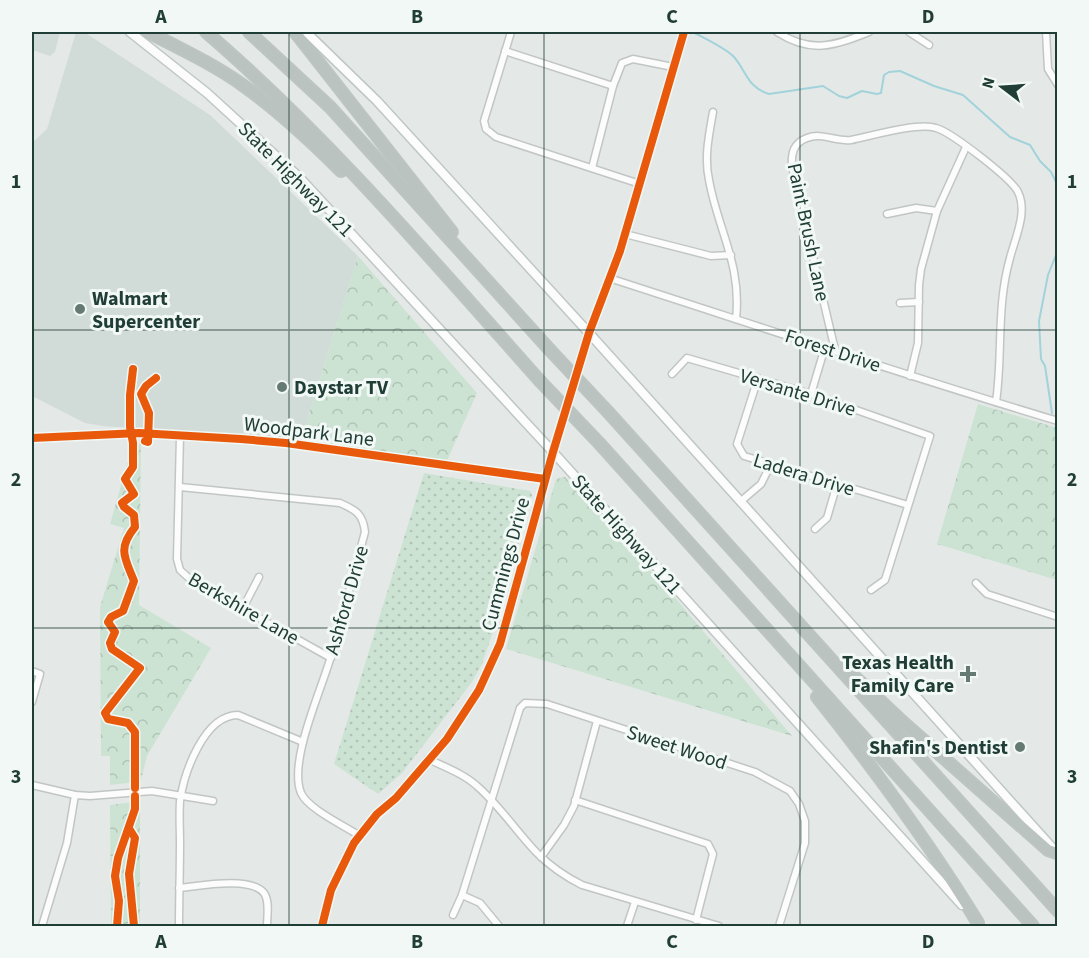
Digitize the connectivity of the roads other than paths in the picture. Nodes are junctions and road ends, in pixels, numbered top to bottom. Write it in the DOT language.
graph roads {
  1 [pos="130,32"];
  2 [pos="148,32"];
  3 [pos="206,32"];
  4 [pos="249,32"];
  5 [pos="295,32"];
  6 [pos="306,32"];
  7 [pos="511,32"];
  8 [pos="684,32"];
  9 [pos="777,32"];
  10 [pos="869,32"];
  11 [pos="909,32"];
  12 [pos="1046,32"];
  13 [pos="929,45"];
  14 [pos="505,51"];
  15 [pos="674,67"];
  16 [pos="1058,85"];
  17 [pos="613,86"];
  18 [pos="713,112"];
  19 [pos="966,147"];
  20 [pos="592,168"];
  21 [pos="640,184"];
  22 [pos="937,211"];
  23 [pos="887,214"];
  24 [pos="625,234"];
  25 [pos="465,255"];
  26 [pos="731,255"];
  27 [pos="430,258"];
  28 [pos="609,278"];
  29 [pos="919,302"];
  30 [pos="900,303"];
  31 [pos="736,319"];
  32 [pos="589,333"];
  33 [pos="825,347"];
  34 [pos="835,350"];
  35 [pos="672,374"];
  36 [pos="910,376"];
  37 [pos="758,378"];
  38 [pos="811,394"];
  39 [pos="996,402"];
  40 [pos="1058,421"];
  41 [pos="180,436"];
  42 [pos="32,438"];
  43 [pos="553,452"];
  44 [pos="771,464"];
  45 [pos="545,479"];
  46 [pos="837,484"];
  47 [pos="180,488"];
  48 [pos="740,502"];
  49 [pos="908,505"];
  50 [pos="815,529"];
  51 [pos="259,577"];
  52 [pos="976,583"];
  53 [pos="871,590"];
  54 [pos="243,608"];
  55 [pos="1058,617"];
  56 [pos="823,650"];
  57 [pos="331,658"];
  58 [pos="794,662"];
  59 [pos="32,671"];
  60 [pos="32,702"];
  61 [pos="597,721"];
  62 [pos="303,742"];
  63 [pos="428,759"];
  64 [pos="32,784"];
  65 [pos="75,795"];
  66 [pos="182,795"];
  67 [pos="490,800"];
  68 [pos="575,800"];
  69 [pos="213,801"];
  70 [pos="360,836"];
  71 [pos="1058,853"];
  72 [pos="541,856"];
  73 [pos="180,888"];
  74 [pos="462,895"];
  75 [pos="635,902"];
  76 [pos="1058,911"];
  77 [pos="453,915"];
  78 [pos="696,920"];
  79 [pos="980,925"];
  80 [pos="42,927"];
  81 [pos="179,927"];
  82 [pos="267,927"];
  83 [pos="322,927"];
  84 [pos="499,927"];
  85 [pos="627,927"];
  86 [pos="719,927"];
  87 [pos="779,927"];
  88 [pos="1033,927"];
  1 -- 43 [label="main road, State Highway 121"];
  2 -- 27 [label="highway"];
  3 -- 27 [label="highway"];
  4 -- 25 [label="highway"];
  5 -- 25 [label="highway"];
  6 -- 32 [label="main road"];
  7 -- 14 [label="street"];
  8 -- 15 [label="street, Cummings Drive"];
  9 -- 10 [label="street"];
  11 -- 13 [label="street"];
  12 -- 16 [label="street"];
  14 -- 17 [label="street"];
  14 -- 20 [label="street"];
  15 -- 17 [label="street"];
  15 -- 21 [label="street, Cummings Drive"];
  17 -- 20 [label="street"];
  18 -- 26 [label="street"];
  19 -- 22 [label="street"];
  19 -- 34 [label="street, Paint Brush Lane"];
  19 -- 39 [label="street, Paint Brush Lane"];
  20 -- 21 [label="street"];
  21 -- 24 [label="street, Cummings Drive"];
  22 -- 23 [label="street"];
  22 -- 29 [label="street"];
  24 -- 26 [label="street"];
  24 -- 28 [label="street, Cummings Drive"];
  25 -- 56 [label="highway, bridge"];
  26 -- 31 [label="street"];
  27 -- 58 [label="highway, bridge"];
  28 -- 31 [label="street, Forest Drive"];
  28 -- 32 [label="street, Cummings Drive"];
  29 -- 30 [label="street"];
  29 -- 36 [label="street"];
  31 -- 33 [label="street, Forest Drive"];
  32 -- 43 [label="street, Cummings Drive"];
  32 -- 48 [label="main road"];
  33 -- 34 [label="street, Forest Drive"];
  33 -- 38 [label="street"];
  34 -- 36 [label="street, Forest Drive"];
  35 -- 37 [label="street, Versante Drive"];
  36 -- 39 [label="street, Forest Drive"];
  37 -- 38 [label="street, Versante Drive"];
  37 -- 44 [label="street, Ladera Drive"];
  38 -- 49 [label="street, Versante Drive"];
  39 -- 40 [label="street, Forest Drive"];
  41 -- 42 [label="street, Woodpark Lane"];
  41 -- 45 [label="street, Woodpark Lane"];
  41 -- 47 [label="street, Berkshire Lane"];
  43 -- 45 [label="street, Cummings Drive"];
  43 -- 79 [label="main road, State Highway 121"];
  44 -- 46 [label="street, Ladera Drive"];
  44 -- 48 [label="street"];
  45 -- 63 [label="street, Cummings Drive"];
  46 -- 49 [label="street, Ladera Drive"];
  46 -- 50 [label="street"];
  47 -- 54 [label="street, Berkshire Lane"];
  47 -- 57 [label="street, Ashford Drive"];
  48 -- 71 [label="main road"];
  49 -- 53 [label="street"];
  51 -- 54 [label="street"];
  52 -- 55 [label="street"];
  54 -- 57 [label="street, Berkshire Lane"];
  56 -- 71 [label="highway"];
  56 -- 76 [label="highway"];
  57 -- 62 [label="street, Ashford Drive"];
  58 -- 79 [label="highway"];
  58 -- 88 [label="highway"];
  59 -- 60 [label="street"];
  61 -- 67 [label="street, Sweet Wood"];
  61 -- 68 [label="street"];
  61 -- 87 [label="street, Sweet Wood"];
  62 -- 66 [label="street"];
  62 -- 70 [label="street, Ashford Drive"];
  63 -- 67 [label="street"];
  63 -- 70 [label="street, Cummings Drive"];
  64 -- 65 [label="street"];
  65 -- 66 [label="street"];
  65 -- 80 [label="street"];
  66 -- 69 [label="street"];
  66 -- 73 [label="street"];
  67 -- 72 [label="street"];
  67 -- 74 [label="street"];
  68 -- 72 [label="street"];
  68 -- 78 [label="street"];
  70 -- 83 [label="street, Cummings Drive"];
  72 -- 75 [label="street"];
  73 -- 81 [label="street"];
  73 -- 82 [label="street"];
  74 -- 77 [label="street"];
  74 -- 84 [label="street"];
  75 -- 78 [label="street"];
  75 -- 85 [label="street"];
  78 -- 86 [label="street"];
}
